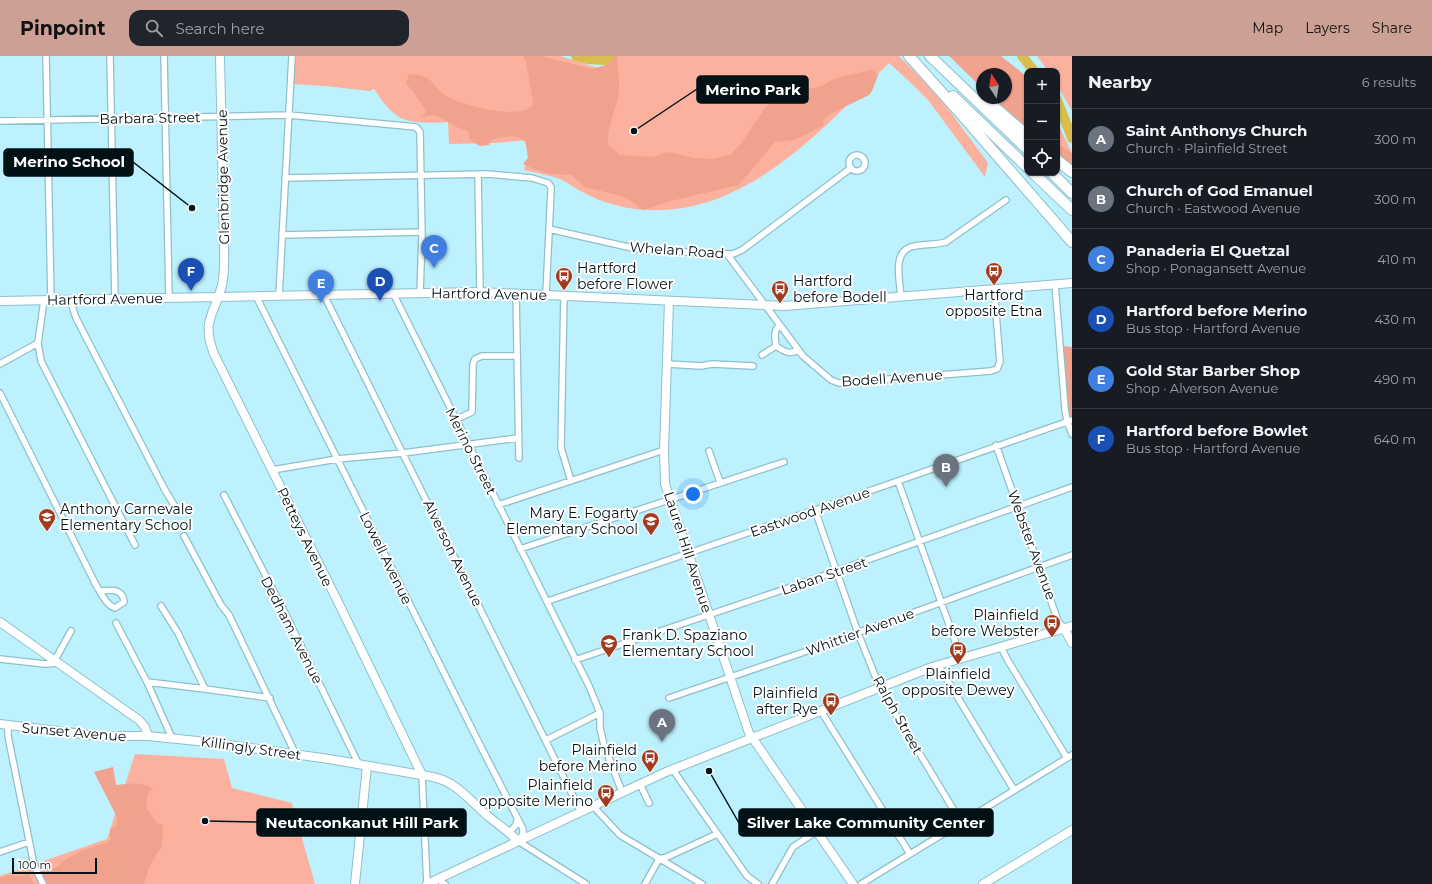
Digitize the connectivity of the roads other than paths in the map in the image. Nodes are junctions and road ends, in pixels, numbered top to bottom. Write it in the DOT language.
graph roads {
  1 [pos="46,56"];
  2 [pos="110,56"];
  3 [pos="164,56"];
  4 [pos="220,56"];
  5 [pos="292,56"];
  6 [pos="910,56"];
  7 [pos="930,56"];
  8 [pos="933,56"];
  9 [pos="976,91"];
  10 [pos="991,104"];
  11 [pos="289,115"];
  12 [pos="222,116"];
  13 [pos="165,117"];
  14 [pos="111,118"];
  15 [pos="48,120"];
  16 [pos="0,121"];
  17 [pos="1024,132"];
  18 [pos="1024,146"];
  19 [pos="1060,162"];
  20 [pos="1024,164"];
  21 [pos="851,168"];
  22 [pos="1072,172"];
  23 [pos="478,174"];
  24 [pos="421,175"];
  25 [pos="1036,176"];
  26 [pos="1055,176"];
  27 [pos="286,178"];
  28 [pos="1072,193"];
  29 [pos="1006,200"];
  30 [pos="1072,210"];
  31 [pos="549,229"];
  32 [pos="422,232"];
  33 [pos="282,235"];
  34 [pos="1072,242"];
  35 [pos="727,254"];
  36 [pos="1072,282"];
  37 [pos="1055,284"];
  38 [pos="994,289"];
  39 [pos="480,292"];
  40 [pos="393,293"];
  41 [pos="420,293"];
  42 [pos="516,293"];
  43 [pos="546,294"];
  44 [pos="324,295"];
  45 [pos="564,295"];
  46 [pos="256,296"];
  47 [pos="279,296"];
  48 [pos="217,297"];
  49 [pos="901,297"];
  50 [pos="169,298"];
  51 [pos="115,299"];
  52 [pos="48,300"];
  53 [pos="70,300"];
  54 [pos="0,301"];
  55 [pos="669,301"];
  56 [pos="765,306"];
  57 [pos="780,325"];
  58 [pos="38,343"];
  59 [pos="776,346"];
  60 [pos="798,350"];
  61 [pos="762,355"];
  62 [pos="517,356"];
  63 [pos="0,364"];
  64 [pos="667,364"];
  65 [pos="753,366"];
  66 [pos="0,393"];
  67 [pos="455,420"];
  68 [pos="1070,420"];
  69 [pos="1072,434"];
  70 [pos="518,438"];
  71 [pos="467,444"];
  72 [pos="996,446"];
  73 [pos="664,450"];
  74 [pos="709,451"];
  75 [pos="403,453"];
  76 [pos="519,458"];
  77 [pos="337,459"];
  78 [pos="784,462"];
  79 [pos="272,470"];
  80 [pos="571,481"];
  81 [pos="898,481"];
  82 [pos="720,482"];
  83 [pos="1072,487"];
  84 [pos="224,495"];
  85 [pos="671,500"];
  86 [pos="498,505"];
  87 [pos="1018,507"];
  88 [pos="177,510"];
  89 [pos="815,510"];
  90 [pos="184,536"];
  91 [pos="919,542"];
  92 [pos="135,545"];
  93 [pos="520,549"];
  94 [pos="689,554"];
  95 [pos="1072,555"];
  96 [pos="1040,567"];
  97 [pos="837,571"];
  98 [pos="100,591"];
  99 [pos="548,601"];
  100 [pos="941,602"];
  101 [pos="161,606"];
  102 [pos="708,616"];
  103 [pos="0,622"];
  104 [pos="116,623"];
  105 [pos="1068,627"];
  106 [pos="71,631"];
  107 [pos="858,633"];
  108 [pos="1072,643"];
  109 [pos="1001,647"];
  110 [pos="960,658"];
  111 [pos="0,659"];
  112 [pos="575,660"];
  113 [pos="57,662"];
  114 [pos="938,665"];
  115 [pos="730,677"];
  116 [pos="147,682"];
  117 [pos="880,688"];
  118 [pos="205,689"];
  119 [pos="270,698"];
  120 [pos="669,698"];
  121 [pos="821,711"];
  122 [pos="600,713"];
  123 [pos="4,725"];
  124 [pos="148,736"];
  125 [pos="172,738"];
  126 [pos="752,738"];
  127 [pos="546,740"];
  128 [pos="296,755"];
  129 [pos="1070,756"];
  130 [pos="363,766"];
  131 [pos="673,770"];
  132 [pos="422,775"];
  133 [pos="640,784"];
  134 [pos="1014,790"];
  135 [pos="622,792"];
  136 [pos="649,803"];
  137 [pos="593,806"];
  138 [pos="581,812"];
  139 [pos="517,820"];
  140 [pos="961,822"];
  141 [pos="1072,830"];
  142 [pos="816,831"];
  143 [pos="509,833"];
  144 [pos="717,834"];
  145 [pos="518,841"];
  146 [pos="29,842"];
  147 [pos="0,852"];
  148 [pos="910,854"];
  149 [pos="659,859"];
  150 [pos="437,879"];
  151 [pos="43,884"];
  152 [pos="355,884"];
  153 [pos="427,884"];
  154 [pos="445,884"];
  155 [pos="586,884"];
  156 [pos="645,884"];
  157 [pos="702,884"];
  158 [pos="758,884"];
  159 [pos="772,884"];
  160 [pos="853,884"];
  161 [pos="861,884"];
  162 [pos="983,884"];
  1 -- 15 [label="street"];
  2 -- 14 [label="street"];
  3 -- 13 [label="street"];
  4 -- 12 [label="main road, Glenbridge Avenue"];
  5 -- 11 [label="street"];
  6 -- 20 [label="highway"];
  6 -- 34 [label="highway"];
  7 -- 18 [label="highway"];
  8 -- 9 [label="highway"];
  10 -- 17 [label="highway"];
  11 -- 12 [label="street, Barbara Street"];
  11 -- 24 [label="street, Barbara Street"];
  11 -- 27 [label="street"];
  12 -- 13 [label="street, Barbara Street"];
  12 -- 48 [label="main road, Glenbridge Avenue"];
  13 -- 14 [label="street, Barbara Street"];
  13 -- 50 [label="street"];
  14 -- 15 [label="street, Barbara Street"];
  14 -- 51 [label="street"];
  15 -- 16 [label="street, Barbara Street"];
  15 -- 52 [label="street"];
  19 -- 22 [label="highway"];
  21 -- 35 [label="street, Whelan Road"];
  23 -- 24 [label="street"];
  23 -- 31 [label="street"];
  23 -- 39 [label="street"];
  24 -- 27 [label="street"];
  24 -- 32 [label="street"];
  25 -- 30 [label="highway"];
  26 -- 28 [label="highway"];
  27 -- 33 [label="street"];
  29 -- 49 [label="street"];
  31 -- 35 [label="street, Whelan Road"];
  31 -- 43 [label="street"];
  32 -- 33 [label="street"];
  32 -- 41 [label="street"];
  33 -- 47 [label="street"];
  35 -- 56 [label="street, Bodell Avenue"];
  36 -- 37 [label="main road, Hartford Avenue"];
  37 -- 38 [label="main road, Hartford Avenue"];
  37 -- 68 [label="street"];
  38 -- 49 [label="main road, Hartford Avenue"];
  38 -- 60 [label="street, Bodell Avenue"];
  39 -- 41 [label="main road, Hartford Avenue"];
  39 -- 42 [label="main road, Hartford Avenue"];
  40 -- 41 [label="main road, Hartford Avenue"];
  40 -- 44 [label="main road, Hartford Avenue"];
  40 -- 67 [label="street, Merino Street"];
  42 -- 43 [label="main road, Hartford Avenue"];
  42 -- 62 [label="street"];
  43 -- 45 [label="main road, Hartford Avenue"];
  44 -- 47 [label="main road, Hartford Avenue"];
  44 -- 75 [label="street, Alverson Avenue"];
  45 -- 55 [label="main road, Hartford Avenue"];
  45 -- 80 [label="street"];
  46 -- 47 [label="main road, Hartford Avenue"];
  46 -- 48 [label="main road, Hartford Avenue"];
  46 -- 77 [label="street, Lowell Avenue"];
  48 -- 50 [label="main road, Hartford Avenue"];
  48 -- 79 [label="main road, Petteys Avenue"];
  49 -- 56 [label="main road, Hartford Avenue"];
  50 -- 51 [label="main road, Hartford Avenue"];
  51 -- 53 [label="main road, Hartford Avenue"];
  52 -- 53 [label="main road, Hartford Avenue"];
  52 -- 54 [label="main road, Hartford Avenue"];
  52 -- 58 [label="street"];
  53 -- 88 [label="street"];
  55 -- 56 [label="main road, Hartford Avenue"];
  55 -- 64 [label="main road, Laurel Hill Avenue"];
  56 -- 57 [label="street, Bodell Avenue"];
  57 -- 59 [label="street"];
  57 -- 60 [label="street, Bodell Avenue"];
  58 -- 63 [label="street"];
  58 -- 92 [label="street"];
  59 -- 60 [label="street"];
  59 -- 61 [label="street"];
  62 -- 67 [label="street"];
  62 -- 70 [label="street"];
  64 -- 65 [label="street"];
  64 -- 73 [label="main road, Laurel Hill Avenue"];
  66 -- 98 [label="street"];
  67 -- 71 [label="street, Merino Street"];
  68 -- 69 [label="street"];
  68 -- 72 [label="street, Eastwood Avenue"];
  70 -- 71 [label="street"];
  70 -- 76 [label="street"];
  71 -- 75 [label="street"];
  71 -- 86 [label="street, Merino Street"];
  72 -- 81 [label="street, Eastwood Avenue"];
  72 -- 87 [label="street, Webster Avenue"];
  73 -- 80 [label="street"];
  73 -- 85 [label="main road, Laurel Hill Avenue"];
  74 -- 82 [label="street"];
  75 -- 77 [label="street"];
  75 -- 127 [label="street, Alverson Avenue"];
  77 -- 79 [label="street"];
  77 -- 139 [label="street, Lowell Avenue"];
  78 -- 82 [label="street"];
  79 -- 132 [label="main road, Petteys Avenue"];
  80 -- 86 [label="street"];
  81 -- 89 [label="street, Eastwood Avenue"];
  81 -- 91 [label="street"];
  82 -- 85 [label="street"];
  83 -- 87 [label="street, Laban Street"];
  84 -- 130 [label="street, Dedham Avenue"];
  85 -- 93 [label="street"];
  85 -- 94 [label="main road, Laurel Hill Avenue"];
  86 -- 93 [label="street, Merino Street"];
  87 -- 91 [label="street, Laban Street"];
  87 -- 96 [label="street, Webster Avenue"];
  89 -- 94 [label="street, Eastwood Avenue"];
  89 -- 97 [label="street, Ralph Street"];
  90 -- 119 [label="street"];
  91 -- 97 [label="street, Laban Street"];
  91 -- 100 [label="street"];
  93 -- 99 [label="street, Merino Street"];
  94 -- 99 [label="street, Eastwood Avenue"];
  94 -- 102 [label="main road, Laurel Hill Avenue"];
  95 -- 96 [label="street, Whittier Avenue"];
  96 -- 100 [label="street, Whittier Avenue"];
  96 -- 105 [label="street, Webster Avenue"];
  97 -- 102 [label="street, Laban Street"];
  97 -- 107 [label="street, Ralph Street"];
  99 -- 112 [label="street, Merino Street"];
  100 -- 107 [label="street, Whittier Avenue"];
  100 -- 110 [label="street"];
  101 -- 118 [label="street"];
  102 -- 112 [label="street, Laban Street"];
  102 -- 115 [label="main road, Laurel Hill Avenue"];
  103 -- 113 [label="main road"];
  104 -- 116 [label="street"];
  105 -- 108 [label="main road, Webster Avenue"];
  105 -- 109 [label="main road"];
  106 -- 113 [label="street"];
  107 -- 115 [label="street, Whittier Avenue"];
  107 -- 117 [label="street, Ralph Street"];
  109 -- 110 [label="main road"];
  109 -- 129 [label="street"];
  110 -- 114 [label="main road"];
  111 -- 113 [label="street"];
  112 -- 122 [label="street, Merino Street"];
  113 -- 124 [label="main road"];
  114 -- 117 [label="main road"];
  114 -- 134 [label="street"];
  115 -- 120 [label="street, Whittier Avenue"];
  115 -- 126 [label="main road, Laurel Hill Avenue"];
  116 -- 118 [label="street"];
  116 -- 125 [label="street"];
  117 -- 121 [label="main road"];
  117 -- 140 [label="street, Ralph Street"];
  118 -- 119 [label="street"];
  119 -- 128 [label="street"];
  121 -- 126 [label="main road"];
  121 -- 148 [label="street"];
  122 -- 127 [label="street"];
  122 -- 135 [label="street, Merino Street"];
  123 -- 124 [label="main road, Sunset Avenue"];
  123 -- 146 [label="street"];
  124 -- 125 [label="main road, Killingly Street"];
  125 -- 128 [label="main road, Killingly Street"];
  126 -- 131 [label="main road"];
  126 -- 142 [label="main road, Laurel Hill Avenue"];
  127 -- 138 [label="street, Alverson Avenue"];
  128 -- 130 [label="main road, Killingly Street"];
  129 -- 134 [label="street"];
  130 -- 132 [label="main road, Killingly Street"];
  130 -- 152 [label="main road"];
  131 -- 133 [label="main road"];
  131 -- 144 [label="street"];
  132 -- 143 [label="main road, Killingly Street"];
  132 -- 153 [label="street"];
  133 -- 135 [label="main road"];
  133 -- 136 [label="street"];
  134 -- 140 [label="street"];
  135 -- 137 [label="main road"];
  137 -- 138 [label="main road"];
  137 -- 149 [label="street"];
  138 -- 145 [label="main road"];
  139 -- 143 [label="street"];
  139 -- 145 [label="street, Lowell Avenue"];
  140 -- 148 [label="street"];
  141 -- 162 [label="main road"];
  142 -- 159 [label="street"];
  142 -- 160 [label="main road, Laurel Hill Avenue"];
  143 -- 145 [label="main road, Killingly Street"];
  144 -- 149 [label="street"];
  144 -- 158 [label="street"];
  145 -- 150 [label="main road"];
  145 -- 155 [label="street"];
  146 -- 147 [label="street"];
  146 -- 151 [label="street"];
  148 -- 161 [label="street"];
  149 -- 156 [label="street"];
  149 -- 157 [label="street"];
  150 -- 153 [label="main road"];
  150 -- 154 [label="street"];
}
